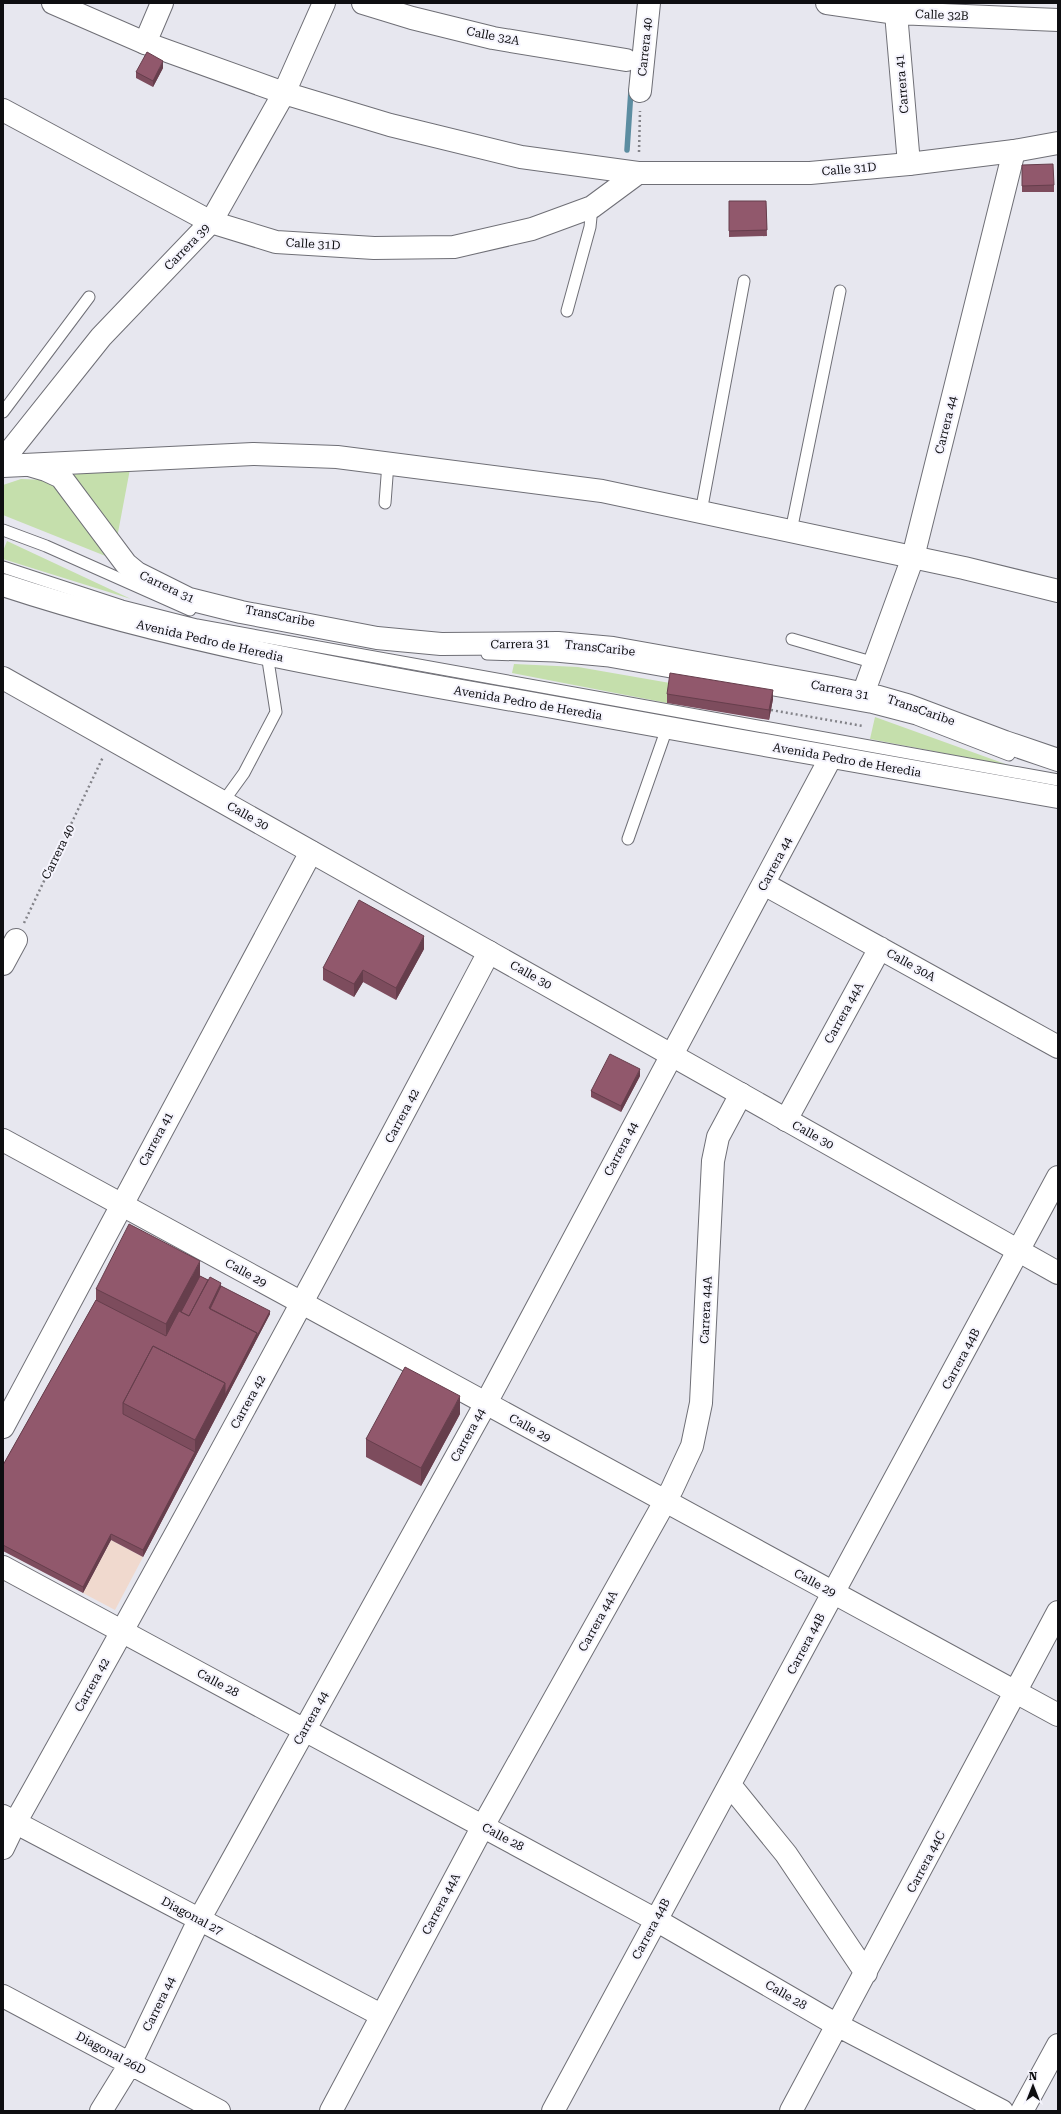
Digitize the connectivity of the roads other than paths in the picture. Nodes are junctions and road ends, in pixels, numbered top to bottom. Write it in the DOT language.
graph roads {
  1 [pos="53,3"];
  2 [pos="162,3"];
  3 [pos="324,3"];
  4 [pos="363,3"];
  5 [pos="650,3"];
  6 [pos="827,3"];
  7 [pos="897,8"];
  8 [pos="1058,20"];
  9 [pos="145,43"];
  10 [pos="626,60"];
  11 [pos="640,91"];
  12 [pos="284,93"];
  13 [pos="3,110"];
  14 [pos="1058,143"];
  15 [pos="1014,151"];
  16 [pos="909,164"];
  17 [pos="638,173"];
  18 [pos="592,207"];
  19 [pos="211,222"];
  20 [pos="744,281"];
  21 [pos="840,291"];
  22 [pos="89,297"];
  23 [pos="567,311"];
  24 [pos="3,412"];
  25 [pos="3,460"];
  26 [pos="388,463"];
  27 [pos="26,464"];
  28 [pos="3,466"];
  29 [pos="385,503"];
  30 [pos="701,512"];
  31 [pos="3,530"];
  32 [pos="791,531"];
  33 [pos="913,557"];
  34 [pos="3,567"];
  35 [pos="3,585"];
  36 [pos="1058,591"];
  37 [pos="792,639"];
  38 [pos="267,654"];
  39 [pos="875,663"];
  40 [pos="3,678"];
  41 [pos="863,694"];
  42 [pos="667,728"];
  43 [pos="831,757"];
  44 [pos="1058,760"];
  45 [pos="1058,768"];
  46 [pos="1058,780"];
  47 [pos="1058,797"];
  48 [pos="223,802"];
  49 [pos="628,839"];
  50 [pos="311,852"];
  51 [pos="764,884"];
  52 [pos="16,940"];
  53 [pos="880,948"];
  54 [pos="489,952"];
  55 [pos="3,964"];
  56 [pos="1058,1046"];
  57 [pos="671,1055"];
  58 [pos="741,1094"];
  59 [pos="786,1120"];
  60 [pos="3,1140"];
  61 [pos="1058,1177"];
  62 [pos="121,1205"];
  63 [pos="1019,1252"];
  64 [pos="1058,1274"];
  65 [pos="302,1303"];
  66 [pos="486,1403"];
  67 [pos="3,1428"];
  68 [pos="665,1502"];
  69 [pos="3,1567"];
  70 [pos="834,1593"];
  71 [pos="1058,1612"];
  72 [pos="122,1632"];
  73 [pos="1017,1693"];
  74 [pos="1058,1715"];
  75 [pos="304,1730"];
  76 [pos="730,1785"];
  77 [pos="9,1820"];
  78 [pos="483,1826"];
  79 [pos="3,1848"];
  80 [pos="199,1920"];
  81 [pos="656,1920"];
  82 [pos="866,1973"];
  83 [pos="3,1996"];
  84 [pos="381,2015"];
  85 [pos="837,2024"];
  86 [pos="1058,2045"];
  87 [pos="130,2064"];
  88 [pos="102,2111"];
  89 [pos="218,2111"];
  90 [pos="331,2111"];
  91 [pos="553,2111"];
  92 [pos="791,2111"];
  93 [pos="1002,2111"];
  94 [pos="1022,2111"];
  1 -- 9 [label="main road, Calle 31D"];
  2 -- 9 [label="main road"];
  3 -- 12 [label="main road, Carrera 39"];
  4 -- 10 [label="main road, Calle 32A"];
  5 -- 11 [label="main road, Carrera 40"];
  6 -- 7 [label="main road, Calle 32B"];
  7 -- 8 [label="main road, Calle 32B"];
  7 -- 16 [label="main road, Carrera 41"];
  9 -- 12 [label="main road, Calle 31D"];
  12 -- 17 [label="main road, Calle 31D"];
  12 -- 19 [label="main road, Carrera 39"];
  13 -- 19 [label="main road, Calle 31D"];
  14 -- 15 [label="main road, Calle 31D"];
  15 -- 16 [label="main road, Calle 31D"];
  15 -- 33 [label="main road, Carrera 44"];
  16 -- 17 [label="main road, Calle 31D"];
  17 -- 18 [label="main road, Calle 31D"];
  18 -- 19 [label="main road, Calle 31D"];
  18 -- 23 [label="lane"];
  19 -- 25 [label="main road, Carrera 39"];
  20 -- 30 [label="lane"];
  21 -- 32 [label="lane"];
  22 -- 24 [label="lane"];
  26 -- 27 [label="main road"];
  26 -- 29 [label="lane"];
  26 -- 30 [label="main road"];
  27 -- 28 [label="main road"];
  27 -- 41 [label="main road, Carrera 31"];
  30 -- 32 [label="main road"];
  31 -- 45 [label="lane, TransCaribe"];
  32 -- 33 [label="main road"];
  33 -- 36 [label="main road"];
  33 -- 39 [label="main road, Carrera 44"];
  34 -- 46 [label="lane, TransCaribe"];
  35 -- 38 [label="main road, Avenida Pedro de Heredia"];
  37 -- 39 [label="lane"];
  38 -- 42 [label="main road, Avenida Pedro de Heredia"];
  38 -- 48 [label="lane"];
  39 -- 41 [label="main road, Carrera 44"];
  40 -- 48 [label="main road, Calle 30"];
  41 -- 44 [label="main road, Carrera 31"];
  42 -- 43 [label="main road, Avenida Pedro de Heredia"];
  42 -- 49 [label="lane"];
  43 -- 47 [label="main road, Avenida Pedro de Heredia"];
  43 -- 51 [label="main road, Carrera 44"];
  48 -- 50 [label="main road, Calle 30"];
  50 -- 54 [label="main road, Calle 30"];
  50 -- 62 [label="main road, Carrera 41"];
  51 -- 53 [label="main road, Calle 30A"];
  51 -- 57 [label="main road, Carrera 44"];
  52 -- 55 [label="main road"];
  53 -- 56 [label="main road, Calle 30A"];
  53 -- 59 [label="main road, Carrera 44A"];
  54 -- 57 [label="main road, Calle 30"];
  54 -- 65 [label="main road, Carrera 42"];
  57 -- 58 [label="main road, Calle 30"];
  57 -- 66 [label="main road, Carrera 44"];
  58 -- 59 [label="main road, Calle 30"];
  58 -- 68 [label="main road, Carrera 44A"];
  59 -- 63 [label="main road, Calle 30"];
  60 -- 62 [label="main road, Calle 29"];
  61 -- 63 [label="main road, Carrera 44B"];
  62 -- 65 [label="main road, Calle 29"];
  62 -- 67 [label="main road, Carrera 41"];
  63 -- 64 [label="main road, Calle 30"];
  63 -- 70 [label="main road, Carrera 44B"];
  65 -- 66 [label="main road, Calle 29"];
  65 -- 72 [label="main road, Carrera 42"];
  66 -- 68 [label="main road, Calle 29"];
  66 -- 75 [label="main road, Carrera 44"];
  68 -- 70 [label="main road, Calle 29"];
  68 -- 78 [label="main road, Carrera 44A"];
  69 -- 72 [label="main road, Calle 28"];
  70 -- 73 [label="main road, Calle 29"];
  70 -- 76 [label="main road, Carrera 44B"];
  71 -- 73 [label="main road, Carrera 44C"];
  72 -- 75 [label="main road, Calle 28"];
  72 -- 77 [label="main road, Carrera 42"];
  73 -- 74 [label="main road, Calle 29"];
  73 -- 82 [label="main road, Carrera 44C"];
  75 -- 78 [label="main road, Calle 28"];
  75 -- 80 [label="main road, Carrera 44"];
  76 -- 81 [label="main road, Carrera 44B"];
  76 -- 82 [label="main road"];
  77 -- 79 [label="main road, Carrera 42"];
  77 -- 80 [label="main road, Diagonal 27"];
  78 -- 81 [label="main road, Calle 28"];
  78 -- 84 [label="main road, Carrera 44A"];
  80 -- 84 [label="main road, Diagonal 27"];
  80 -- 87 [label="main road, Carrera 44"];
  81 -- 85 [label="main road, Calle 28"];
  81 -- 91 [label="main road, Carrera 44B"];
  82 -- 85 [label="main road, Carrera 44C"];
  83 -- 87 [label="main road, Diagonal 26D"];
  84 -- 90 [label="main road, Carrera 44A"];
  85 -- 92 [label="main road, Carrera 44C"];
  85 -- 93 [label="main road, Calle 28"];
  86 -- 94 [label="main road"];
  87 -- 88 [label="main road, Carrera 44"];
  87 -- 89 [label="main road, Diagonal 26D"];
}
